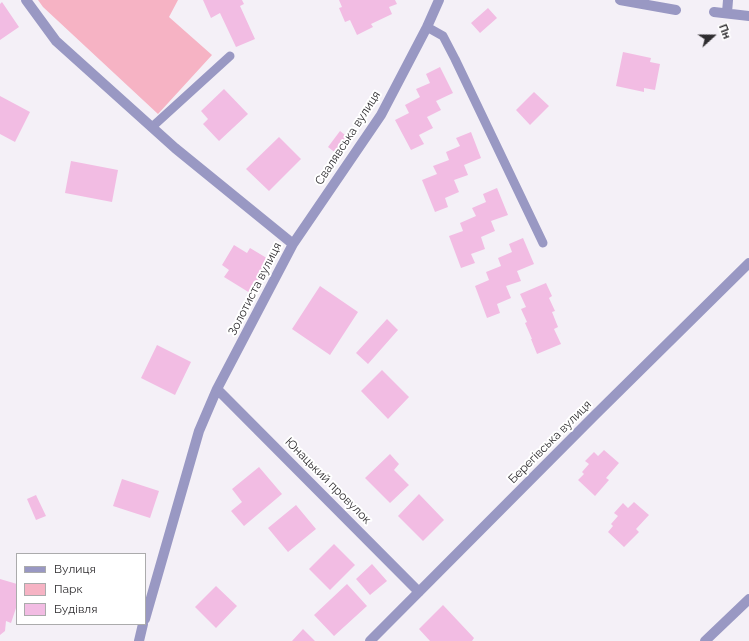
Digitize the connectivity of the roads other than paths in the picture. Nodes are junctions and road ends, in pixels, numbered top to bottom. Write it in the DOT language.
graph roads {
  1 [pos="26,0"];
  2 [pos="439,0"];
  3 [pos="620,0"];
  4 [pos="728,0"];
  5 [pos="676,10"];
  6 [pos="714,12"];
  7 [pos="727,13"];
  8 [pos="749,16"];
  9 [pos="427,27"];
  10 [pos="230,56"];
  11 [pos="152,127"];
  12 [pos="543,243"];
  13 [pos="293,244"];
  14 [pos="749,263"];
  15 [pos="217,389"];
  16 [pos="419,592"];
  17 [pos="749,599"];
  18 [pos="146,615"];
  19 [pos="143,625"];
  20 [pos="139,641"];
  21 [pos="370,641"];
  22 [pos="705,641"];
  1 -- 11 [label="street, Золотиста вулиця"];
  2 -- 9 [label="street, Свалявська вулиця"];
  3 -- 5 [label="street"];
  4 -- 7 [label="street"];
  6 -- 7 [label="street"];
  7 -- 8 [label="street"];
  9 -- 12 [label="lane"];
  9 -- 13 [label="street, Свалявська вулиця"];
  10 -- 11 [label="lane"];
  11 -- 13 [label="street, Золотиста вулиця"];
  13 -- 15 [label="street, Золотиста вулиця"];
  14 -- 16 [label="street, Берегівська вулиця"];
  15 -- 16 [label="street, Юнацький провулок"];
  15 -- 18 [label="street, Золотиста вулиця"];
  16 -- 21 [label="street, Берегівська вулиця"];
  17 -- 22 [label="street"];
  19 -- 20 [label="street"];
}
